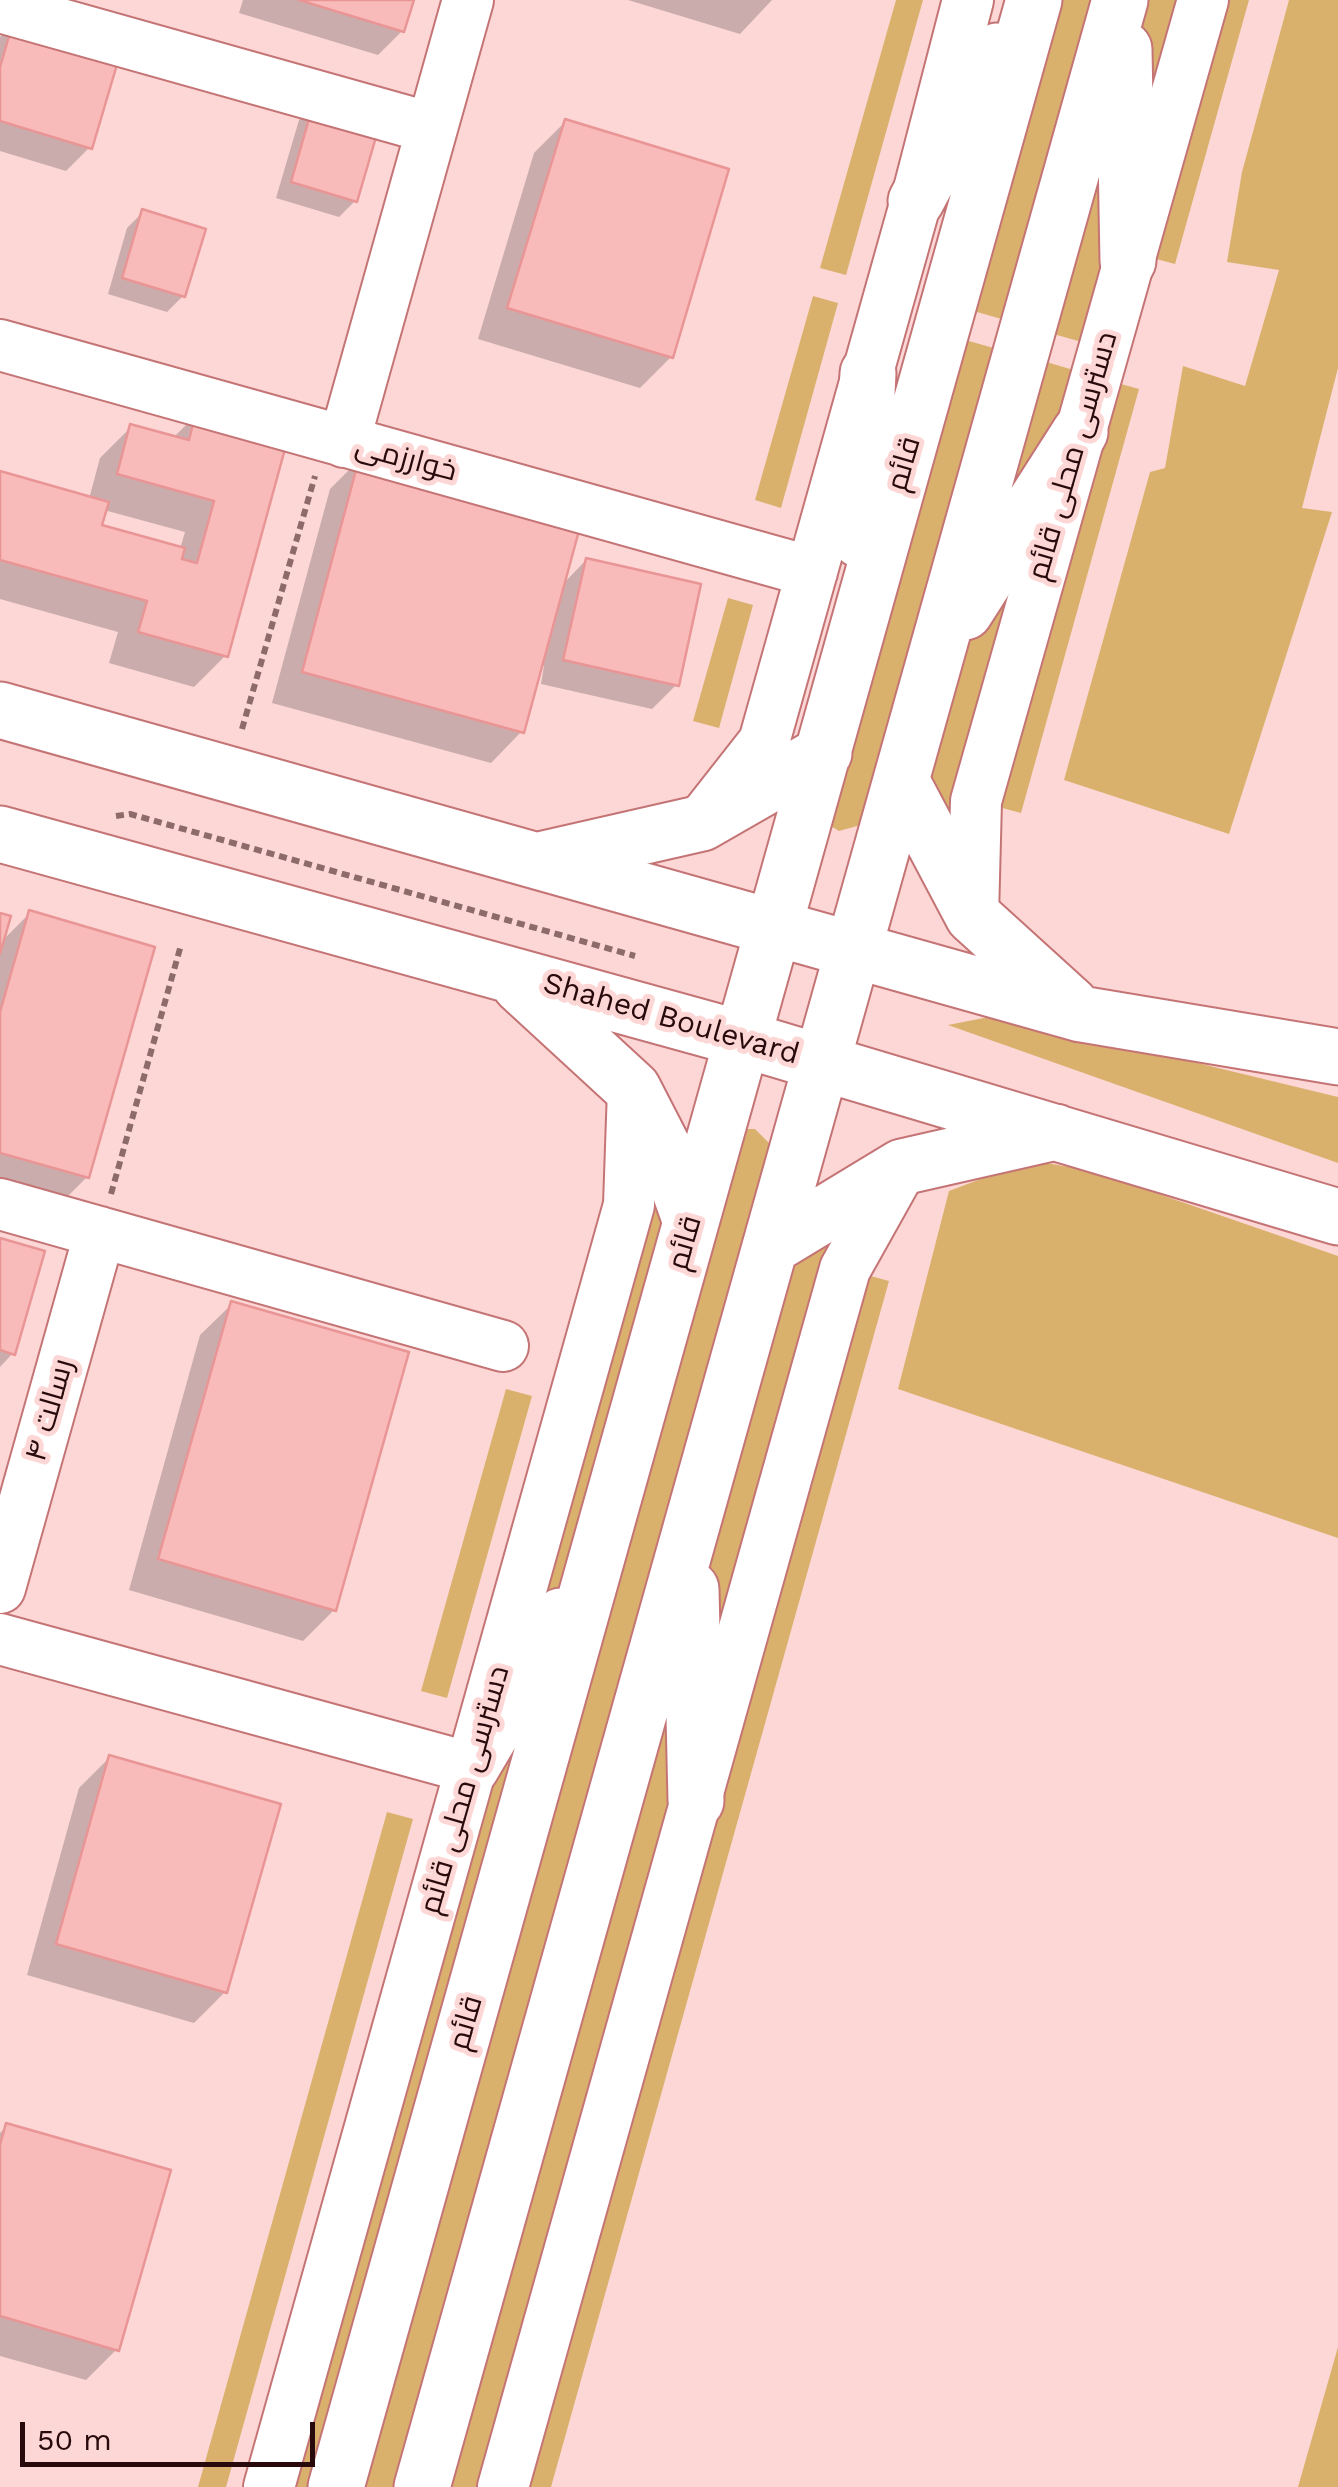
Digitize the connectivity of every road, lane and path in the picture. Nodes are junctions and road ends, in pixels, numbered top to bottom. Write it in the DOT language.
graph roads {
  1 [pos="468,0"];
  2 [pos="968,0"];
  3 [pos="1025,0"];
  4 [pos="1034,0"];
  5 [pos="1121,0"];
  6 [pos="1203,0"];
  7 [pos="0,7"];
  8 [pos="432,128"];
  9 [pos="916,201"];
  10 [pos="1128,261"];
  11 [pos="0,345"];
  12 [pos="868,373"];
  13 [pos="1080,432"];
  14 [pos="344,442"];
  15 [pos="812,572"];
  16 [pos="856,636"];
  17 [pos="934,661"];
  18 [pos="0,710"];
  19 [pos="242,729"];
  20 [pos="818,772"];
  21 [pos="896,798"];
  22 [pos="702,822"];
  23 [pos="0,834"];
  24 [pos="537,861"];
  25 [pos="973,916"];
  26 [pos="775,925"];
  27 [pos="181,944"];
  28 [pos="853,950"];
  29 [pos="506,973"];
  30 [pos="1080,1014"];
  31 [pos="740,1038"];
  32 [pos="1338,1057"];
  33 [pos="821,1061"];
  34 [pos="633,1089"];
  35 [pos="1058,1132"];
  36 [pos="713,1143"];
  37 [pos="792,1168"];
  38 [pos="902,1168"];
  39 [pos="0,1204"];
  40 [pos="1338,1217"];
  41 [pos="691,1222"];
  42 [pos="100,1232"];
  43 [pos="770,1247"];
  44 [pos="502,1346"];
  45 [pos="690,1530"];
  46 [pos="598,1553"];
  47 [pos="0,1588"];
  48 [pos="0,1639"];
  49 [pos="471,1768"];
  50 [pos="696,1801"];
  51 [pos="269,2487"];
  52 [pos="336,2487"];
  53 [pos="422,2487"];
  54 [pos="503,2487"];
  1 -- 8 [label="street"];
  2 -- 9 [label="street"];
  3 -- 9 [label="main road"];
  4 -- 16 [label="main road, قائم"];
  5 -- 10 [label="main road"];
  5 -- 17 [label="main road"];
  6 -- 10 [label="street, دسترسی محلی قائم"];
  7 -- 8 [label="street"];
  8 -- 14 [label="street"];
  9 -- 12 [label="street"];
  10 -- 13 [label="street, دسترسی محلی قائم"];
  11 -- 14 [label="street, خوارزمی"];
  12 -- 15 [label="street"];
  12 -- 16 [label="main road"];
  13 -- 17 [label="main road"];
  13 -- 25 [label="street, دسترسی محلی قائم"];
  14 -- 15 [label="street, خوارزمی"];
  14 -- 19 [label="path"];
  15 -- 22 [label="street"];
  16 -- 20 [label="main road, قائم"];
  17 -- 21 [label="main road"];
  18 -- 24 [label="main road"];
  20 -- 21 [label="main road"];
  20 -- 22 [label="main road"];
  20 -- 26 [label="main road, قائم"];
  21 -- 25 [label="main road"];
  21 -- 28 [label="main road"];
  22 -- 24 [label="main road"];
  23 -- 29 [label="main road, Shahed Boulevard"];
  24 -- 26 [label="main road"];
  25 -- 30 [label="main road"];
  26 -- 28 [label="main road"];
  26 -- 31 [label="main road, قائم"];
  27 -- 42 [label="path"];
  28 -- 30 [label="main road"];
  28 -- 33 [label="main road"];
  29 -- 31 [label="main road, Shahed Boulevard"];
  29 -- 34 [label="main road"];
  30 -- 32 [label="main road"];
  31 -- 33 [label="main road, Shahed Boulevard"];
  31 -- 36 [label="main road, قائم"];
  33 -- 35 [label="main road, Shahed Boulevard"];
  33 -- 37 [label="main road"];
  34 -- 41 [label="main road"];
  34 -- 49 [label="street, دسترسی محلی قائم"];
  35 -- 38 [label="main road"];
  35 -- 40 [label="main road, Shahed Boulevard"];
  36 -- 37 [label="main road"];
  36 -- 41 [label="main road, قائم"];
  37 -- 43 [label="main road"];
  38 -- 43 [label="main road"];
  38 -- 50 [label="street"];
  39 -- 42 [label="street"];
  41 -- 46 [label="main road, قائم"];
  42 -- 44 [label="street"];
  42 -- 47 [label="street, رسالت ۴"];
  43 -- 45 [label="main road"];
  45 -- 50 [label="main road"];
  45 -- 53 [label="main road"];
  46 -- 49 [label="main road"];
  46 -- 52 [label="main road, قائم"];
  48 -- 49 [label="street"];
  49 -- 51 [label="street, دسترسی محلی قائم"];
  50 -- 54 [label="street"];
}
